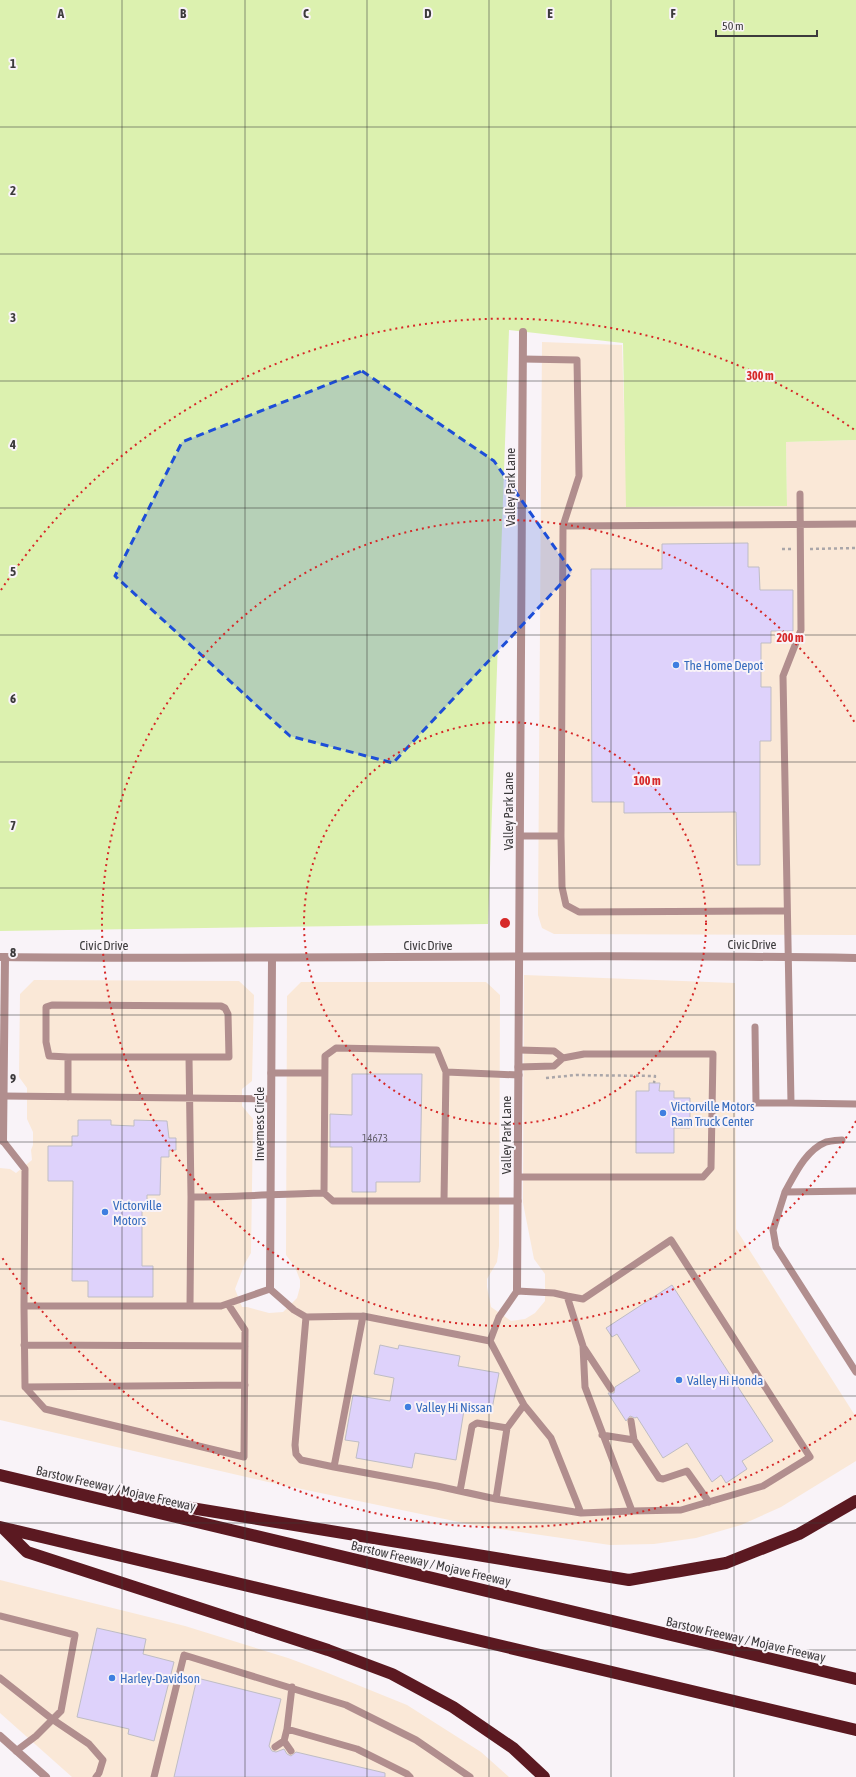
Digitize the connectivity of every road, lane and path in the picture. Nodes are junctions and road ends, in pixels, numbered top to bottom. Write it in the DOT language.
graph roads {
  1 [pos="524,332"];
  2 [pos="523,359"];
  3 [pos="800,494"];
  4 [pos="801,524"];
  5 [pos="856,524"];
  6 [pos="563,526"];
  7 [pos="856,548"];
  8 [pos="782,549"];
  9 [pos="801,549"];
  10 [pos="520,836"];
  11 [pos="561,836"];
  12 [pos="787,911"];
  13 [pos="789,956"];
  14 [pos="2,957"];
  15 [pos="519,957"];
  16 [pos="272,958"];
  17 [pos="856,958"];
  18 [pos="755,1028"];
  19 [pos="518,1050"];
  20 [pos="68,1057"];
  21 [pos="189,1057"];
  22 [pos="563,1058"];
  23 [pos="519,1071"];
  24 [pos="446,1072"];
  25 [pos="2,1073"];
  26 [pos="271,1073"];
  27 [pos="324,1073"];
  28 [pos="541,1078"];
  29 [pos="654,1083"];
  30 [pos="4,1096"];
  31 [pos="68,1097"];
  32 [pos="191,1098"];
  33 [pos="271,1099"];
  34 [pos="791,1103"];
  35 [pos="856,1104"];
  36 [pos="842,1140"];
  37 [pos="3,1141"];
  38 [pos="518,1177"];
  39 [pos="856,1191"];
  40 [pos="785,1192"];
  41 [pos="324,1193"];
  42 [pos="270,1194"];
  43 [pos="191,1197"];
  44 [pos="444,1200"];
  45 [pos="518,1201"];
  46 [pos="270,1289"];
  47 [pos="517,1291"];
  48 [pos="567,1296"];
  49 [pos="228,1304"];
  50 [pos="24,1306"];
  51 [pos="190,1306"];
  52 [pos="363,1316"];
  53 [pos="306,1317"];
  54 [pos="490,1341"];
  55 [pos="24,1345"];
  56 [pos="245,1346"];
  57 [pos="583,1346"];
  58 [pos="856,1372"];
  59 [pos="245,1386"];
  60 [pos="25,1387"];
  61 [pos="611,1389"];
  62 [pos="524,1405"];
  63 [pos="631,1421"];
  64 [pos="508,1428"];
  65 [pos="602,1435"];
  66 [pos="634,1440"];
  67 [pos="334,1467"];
  68 [pos="0,1475"];
  69 [pos="16,1479"];
  70 [pos="460,1491"];
  71 [pos="496,1498"];
  72 [pos="856,1501"];
  73 [pos="709,1502"];
  74 [pos="632,1511"];
  75 [pos="581,1513"];
  76 [pos="2,1527"];
  77 [pos="0,1616"];
  78 [pos="0,1678"];
  79 [pos="856,1679"];
  80 [pos="292,1687"];
  81 [pos="52,1719"];
  82 [pos="286,1729"];
  83 [pos="856,1730"];
  84 [pos="0,1736"];
  85 [pos="284,1741"];
  86 [pos="276,1747"];
  87 [pos="16,1751"];
  88 [pos="291,1751"];
  89 [pos="46,1777"];
  90 [pos="96,1777"];
  91 [pos="154,1777"];
  92 [pos="410,1777"];
  93 [pos="470,1777"];
  94 [pos="544,1777"];
  1 -- 2 [label="street, Valley Park Lane"];
  2 -- 6 [label="lane"];
  2 -- 10 [label="street, Valley Park Lane"];
  3 -- 4 [label="lane"];
  4 -- 5 [label="lane"];
  4 -- 6 [label="lane"];
  4 -- 9 [label="lane"];
  6 -- 11 [label="lane"];
  7 -- 9 [label="path"];
  8 -- 9 [label="path"];
  9 -- 12 [label="lane"];
  10 -- 11 [label="lane"];
  10 -- 15 [label="street, Valley Park Lane"];
  11 -- 12 [label="lane"];
  12 -- 13 [label="lane"];
  13 -- 15 [label="street, Civic Drive"];
  13 -- 17 [label="street, Civic Drive"];
  13 -- 34 [label="lane"];
  14 -- 16 [label="street, Civic Drive"];
  14 -- 25 [label="street"];
  15 -- 16 [label="street, Civic Drive"];
  15 -- 19 [label="street, Valley Park Lane"];
  16 -- 26 [label="street, Inverness Circle"];
  18 -- 34 [label="lane"];
  19 -- 22 [label="lane"];
  19 -- 23 [label="street, Valley Park Lane"];
  20 -- 21 [label="lane"];
  20 -- 21 [label="lane"];
  20 -- 31 [label="lane"];
  21 -- 32 [label="lane"];
  22 -- 23 [label="lane"];
  22 -- 38 [label="lane"];
  23 -- 24 [label="lane"];
  23 -- 38 [label="street, Valley Park Lane"];
  24 -- 27 [label="lane"];
  24 -- 44 [label="lane"];
  25 -- 30 [label="street"];
  26 -- 27 [label="lane"];
  26 -- 33 [label="street, Inverness Circle"];
  27 -- 41 [label="lane"];
  28 -- 29 [label="path"];
  30 -- 31 [label="lane"];
  30 -- 37 [label="street"];
  31 -- 32 [label="lane"];
  32 -- 33 [label="lane"];
  32 -- 43 [label="lane"];
  33 -- 42 [label="street, Inverness Circle"];
  34 -- 35 [label="lane"];
  36 -- 40 [label="lane"];
  37 -- 50 [label="lane"];
  38 -- 45 [label="street, Valley Park Lane"];
  39 -- 40 [label="lane"];
  40 -- 58 [label="lane"];
  41 -- 42 [label="lane"];
  41 -- 44 [label="lane"];
  42 -- 43 [label="lane"];
  42 -- 46 [label="street, Inverness Circle"];
  43 -- 51 [label="lane"];
  44 -- 45 [label="lane"];
  45 -- 47 [label="street, Valley Park Lane"];
  46 -- 49 [label="lane"];
  46 -- 53 [label="lane"];
  47 -- 48 [label="lane"];
  47 -- 54 [label="lane"];
  48 -- 57 [label="lane"];
  48 -- 73 [label="lane"];
  49 -- 51 [label="lane"];
  49 -- 56 [label="lane"];
  50 -- 51 [label="lane"];
  50 -- 55 [label="lane"];
  52 -- 53 [label="lane"];
  52 -- 54 [label="lane"];
  52 -- 67 [label="lane"];
  53 -- 67 [label="lane"];
  54 -- 62 [label="lane"];
  55 -- 56 [label="lane"];
  55 -- 60 [label="lane"];
  56 -- 59 [label="lane"];
  57 -- 61 [label="lane"];
  57 -- 65 [label="lane"];
  59 -- 60 [label="lane"];
  59 -- 60 [label="lane"];
  62 -- 64 [label="lane"];
  62 -- 75 [label="lane"];
  63 -- 66 [label="lane"];
  64 -- 70 [label="lane"];
  64 -- 71 [label="lane"];
  65 -- 66 [label="lane"];
  65 -- 74 [label="lane"];
  66 -- 73 [label="lane"];
  67 -- 70 [label="lane"];
  68 -- 69 [label="highway, Barstow Freeway / Mojave Freeway"];
  69 -- 72 [label="highway"];
  69 -- 79 [label="highway, Barstow Freeway / Mojave Freeway"];
  70 -- 71 [label="lane"];
  71 -- 75 [label="lane"];
  73 -- 74 [label="lane"];
  74 -- 75 [label="lane"];
  76 -- 83 [label="highway"];
  76 -- 94 [label="highway"];
  77 -- 81 [label="lane"];
  78 -- 81 [label="lane"];
  80 -- 82 [label="lane"];
  80 -- 91 [label="lane"];
  80 -- 93 [label="lane"];
  81 -- 87 [label="lane"];
  81 -- 90 [label="lane"];
  82 -- 85 [label="lane"];
  82 -- 92 [label="lane"];
  84 -- 87 [label="street"];
  85 -- 86 [label="lane"];
  85 -- 88 [label="lane"];
  87 -- 89 [label="street"];
}
